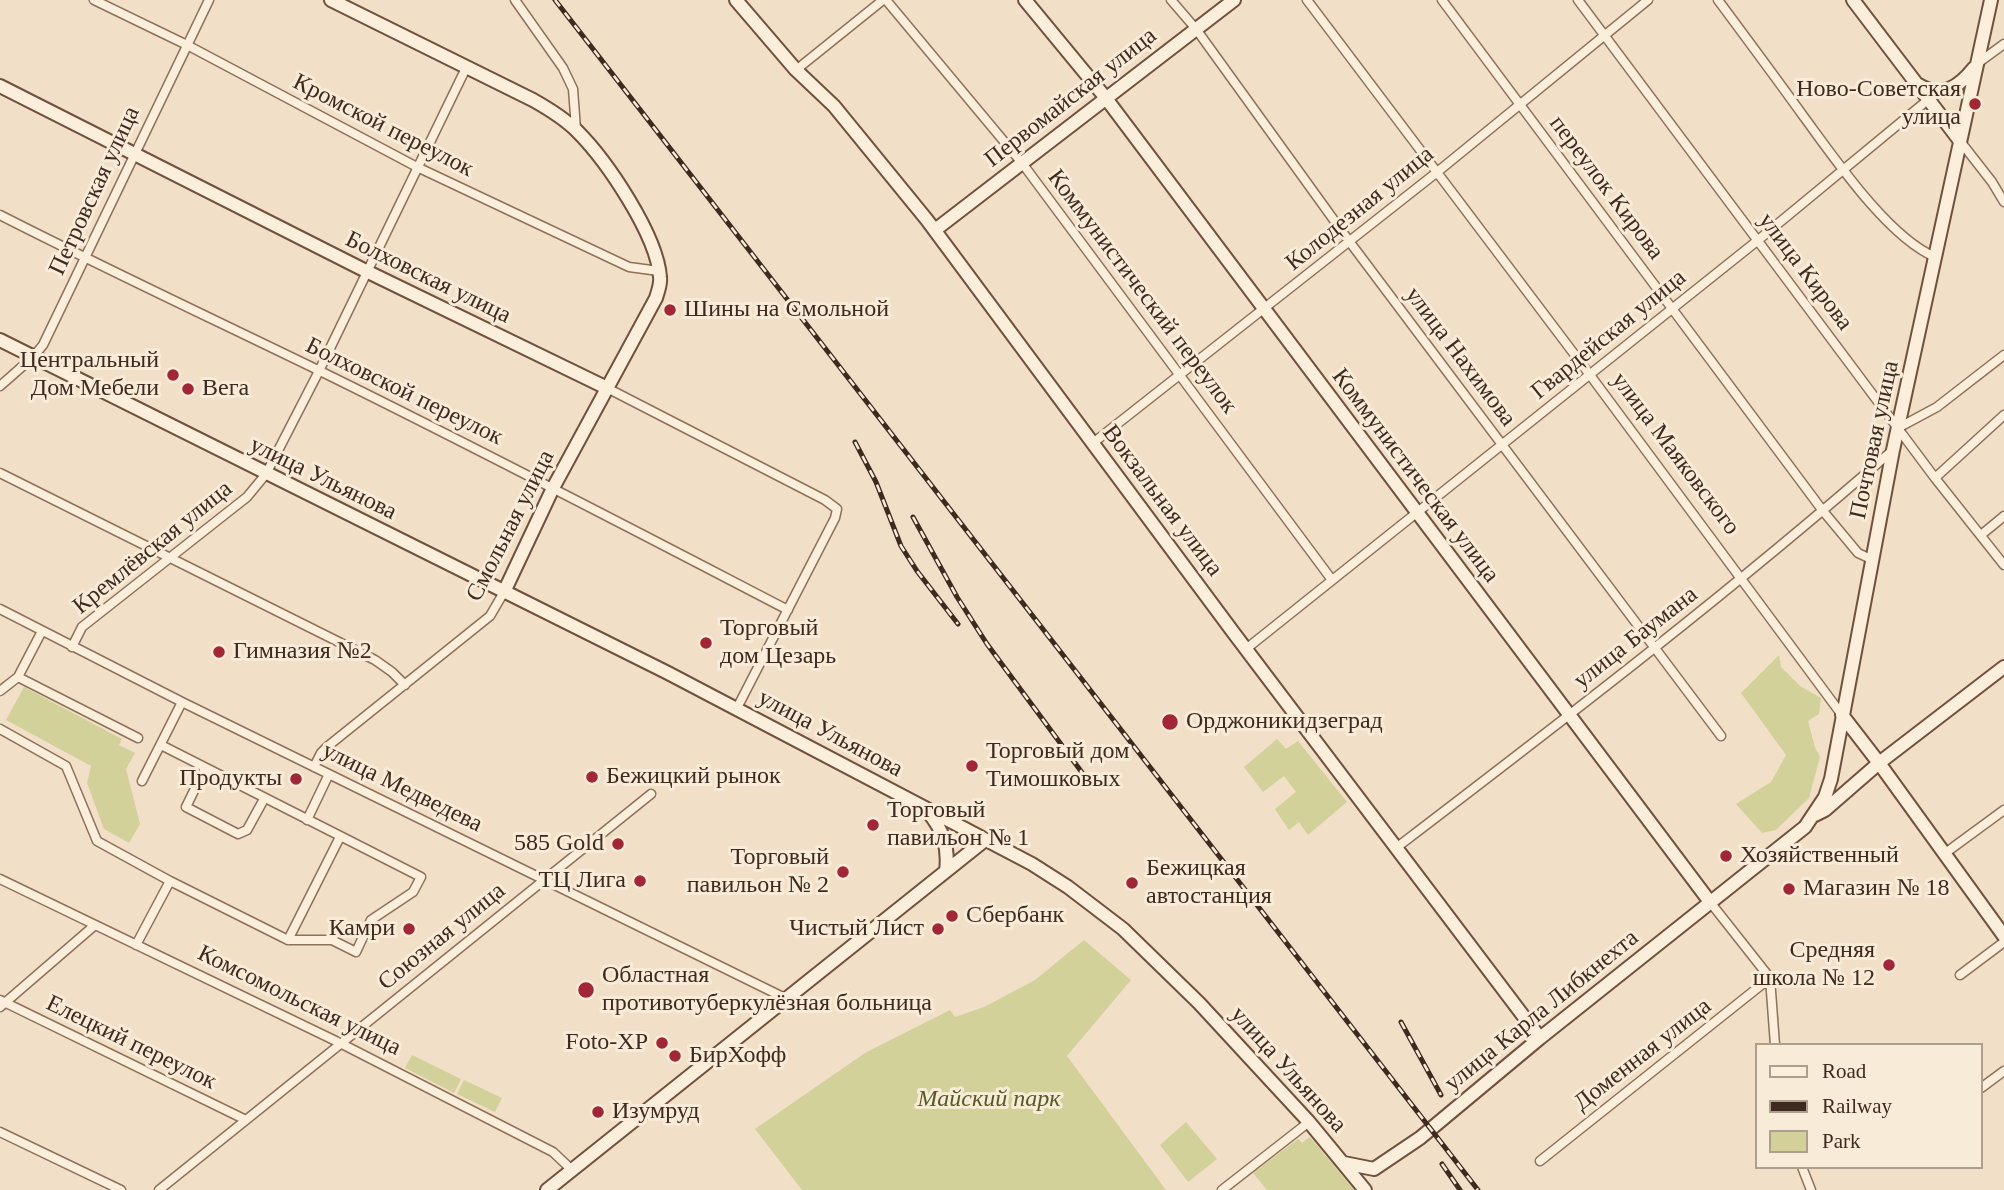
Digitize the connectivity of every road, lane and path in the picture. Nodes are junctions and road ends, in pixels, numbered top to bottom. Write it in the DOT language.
graph roads {
  1 [pos="94,0"];
  2 [pos="209,0"];
  3 [pos="331,0"];
  4 [pos="515,0"];
  5 [pos="736,0"];
  6 [pos="884,0"];
  7 [pos="1025,0"];
  8 [pos="1171,0"];
  9 [pos="1234,0"];
  10 [pos="1307,0"];
  11 [pos="1442,0"];
  12 [pos="1578,0"];
  13 [pos="1648,0"];
  14 [pos="1718,0"];
  15 [pos="1853,0"];
  16 [pos="1991,0"];
  17 [pos="1196,29"];
  18 [pos="1605,35"];
  19 [pos="2004,44"];
  20 [pos="187,45"];
  21 [pos="1976,65"];
  22 [pos="466,68"];
  23 [pos="796,70"];
  24 [pos="1917,84"];
  25 [pos="0,86"];
  26 [pos="1105,97"];
  27 [pos="1929,99"];
  28 [pos="1520,104"];
  29 [pos="576,129"];
  30 [pos="1960,141"];
  31 [pos="134,153"];
  32 [pos="1022,163"];
  33 [pos="417,167"];
  34 [pos="1844,170"];
  35 [pos="1436,173"];
  36 [pos="2004,202"];
  37 [pos="0,215"];
  38 [pos="935,230"];
  39 [pos="1349,241"];
  40 [pos="1757,241"];
  41 [pos="1935,257"];
  42 [pos="85,258"];
  43 [pos="366,271"];
  44 [pos="659,271"];
  45 [pos="1672,309"];
  46 [pos="1264,310"];
  47 [pos="0,340"];
  48 [pos="2004,355"];
  49 [pos="33,357"];
  50 [pos="319,371"];
  51 [pos="1179,374"];
  52 [pos="1590,375"];
  53 [pos="0,386"];
  54 [pos="607,388"];
  55 [pos="2004,415"];
  56 [pos="1898,428"];
  57 [pos="1093,443"];
  58 [pos="1502,446"];
  59 [pos="1893,450"];
  60 [pos="0,473"];
  61 [pos="266,474"];
  62 [pos="1934,478"];
  63 [pos="553,488"];
  64 [pos="1823,512"];
  65 [pos="1417,513"];
  66 [pos="2004,516"];
  67 [pos="1981,535"];
  68 [pos="171,559"];
  69 [pos="1873,559"];
  70 [pos="2004,565"];
  71 [pos="1742,579"];
  72 [pos="1332,580"];
  73 [pos="504,592"];
  74 [pos="0,610"];
  75 [pos="788,610"];
  76 [pos="41,631"];
  77 [pos="1655,645"];
  78 [pos="72,647"];
  79 [pos="1245,649"];
  80 [pos="2004,667"];
  81 [pos="18,677"];
  82 [pos="405,685"];
  83 [pos="0,691"];
  84 [pos="182,702"];
  85 [pos="737,708"];
  86 [pos="1842,715"];
  87 [pos="1569,716"];
  88 [pos="0,729"];
  89 [pos="1721,736"];
  90 [pos="138,738"];
  91 [pos="161,745"];
  92 [pos="1879,762"];
  93 [pos="314,767"];
  94 [pos="205,768"];
  95 [pos="329,774"];
  96 [pos="142,781"];
  97 [pos="651,794"];
  98 [pos="264,799"];
  99 [pos="925,809"];
  100 [pos="2004,810"];
  101 [pos="1814,815"];
  102 [pos="307,820"];
  103 [pos="340,837"];
  104 [pos="985,840"];
  105 [pos="1396,848"];
  106 [pos="1944,854"];
  107 [pos="1759,863"];
  108 [pos="946,871"];
  109 [pos="0,879"];
  110 [pos="545,880"];
  111 [pos="170,881"];
  112 [pos="1710,902"];
  113 [pos="95,925"];
  114 [pos="2004,936"];
  115 [pos="288,940"];
  116 [pos="2004,942"];
  117 [pos="136,945"];
  118 [pos="1960,975"];
  119 [pos="1770,978"];
  120 [pos="787,999"];
  121 [pos="2,1003"];
  122 [pos="1540,1038"];
  123 [pos="340,1043"];
  124 [pos="1775,1043"];
  125 [pos="2004,1071"];
  126 [pos="1983,1087"];
  127 [pos="246,1120"];
  128 [pos="1309,1122"];
  129 [pos="0,1132"];
  130 [pos="1540,1161"];
  131 [pos="1344,1163"];
  132 [pos="1373,1169"];
  133 [pos="1802,1169"];
  134 [pos="572,1170"];
  135 [pos="550,1189"];
  136 [pos="121,1190"];
  137 [pos="159,1190"];
  138 [pos="1222,1190"];
  139 [pos="1367,1190"];
  140 [pos="1811,1190"];
  1 -- 20 [label="street, Кромской переулок"];
  2 -- 20 [label="street, Петровская улица"];
  3 -- 22 [label="main road"];
  4 -- 29 [label="street"];
  5 -- 23 [label="main road, Вокзальная улица"];
  6 -- 23 [label="street"];
  6 -- 32 [label="street, Коммунистический переулок"];
  7 -- 26 [label="main road, Коммунистическая улица"];
  8 -- 17 [label="street, улица Нахимова"];
  9 -- 17 [label="main road, Первомайская улица"];
  10 -- 35 [label="street, улица Маяковского"];
  11 -- 28 [label="street, переулок Кирова"];
  12 -- 18 [label="street, улица Кирова"];
  13 -- 18 [label="street, Колодезная улица"];
  14 -- 34 [label="street"];
  15 -- 24 [label="main road"];
  16 -- 21 [label="main road, Почтовая улица"];
  17 -- 26 [label="main road, Первомайская улица"];
  17 -- 39 [label="street, улица Нахимова"];
  18 -- 28 [label="street, Колодезная улица"];
  18 -- 40 [label="street, улица Кирова"];
  19 -- 21 [label="street"];
  20 -- 31 [label="street, Петровская улица"];
  20 -- 33 [label="street, Кромской переулок"];
  21 -- 24 [label="main road"];
  21 -- 30 [label="main road, Почтовая улица"];
  22 -- 29 [label="main road"];
  22 -- 33 [label="street, Кремлёвская улица"];
  23 -- 38 [label="main road, Вокзальная улица"];
  24 -- 27 [label="main road"];
  25 -- 31 [label="main road, Болховская улица"];
  26 -- 32 [label="main road, Первомайская улица"];
  26 -- 46 [label="main road, Коммунистическая улица"];
  27 -- 30 [label="main road"];
  27 -- 34 [label="street, Гвардейская улица"];
  28 -- 35 [label="street, Колодезная улица"];
  28 -- 45 [label="street, переулок Кирова"];
  29 -- 44 [label="main road"];
  30 -- 36 [label="street"];
  30 -- 41 [label="main road, Почтовая улица"];
  31 -- 42 [label="street, Петровская улица"];
  31 -- 43 [label="main road, Болховская улица"];
  32 -- 38 [label="main road, Первомайская улица"];
  32 -- 51 [label="street, Коммунистический переулок"];
  33 -- 43 [label="street, Кремлёвская улица"];
  33 -- 44 [label="street, Кромской переулок"];
  34 -- 40 [label="street, Гвардейская улица"];
  34 -- 41 [label="street"];
  35 -- 39 [label="street, Колодезная улица"];
  35 -- 52 [label="street, улица Маяковского"];
  37 -- 42 [label="street, Болховской переулок"];
  38 -- 57 [label="main road, Вокзальная улица"];
  39 -- 46 [label="street, Колодезная улица"];
  39 -- 58 [label="street, улица Нахимова"];
  40 -- 45 [label="street, Гвардейская улица"];
  40 -- 56 [label="street, улица Кирова"];
  41 -- 56 [label="main road, Почтовая улица"];
  42 -- 49 [label="street, Петровская улица"];
  42 -- 50 [label="street, Болховской переулок"];
  43 -- 50 [label="street, Кремлёвская улица"];
  43 -- 54 [label="main road, Болховская улица"];
  44 -- 54 [label="main road, Смольная улица"];
  45 -- 52 [label="street, Гвардейская улица"];
  45 -- 64 [label="street, переулок Кирова"];
  46 -- 51 [label="street, Колодезная улица"];
  46 -- 65 [label="main road, Коммунистическая улица"];
  47 -- 49 [label="main road, улица Ульянова"];
  48 -- 56 [label="street"];
  49 -- 53 [label="street, Петровская улица"];
  49 -- 61 [label="main road, улица Ульянова"];
  50 -- 61 [label="street, Кремлёвская улица"];
  50 -- 63 [label="street, Болховской переулок"];
  51 -- 57 [label="street, Колодезная улица"];
  51 -- 72 [label="street, Коммунистический переулок"];
  52 -- 58 [label="street, Гвардейская улица"];
  52 -- 71 [label="street, улица Маяковского"];
  54 -- 63 [label="main road, Смольная улица"];
  54 -- 75 [label="street, Болховская улица"];
  55 -- 62 [label="street"];
  56 -- 59 [label="main road, Почтовая улица"];
  56 -- 62 [label="street, улица Кирова"];
  57 -- 79 [label="main road, Вокзальная улица"];
  58 -- 65 [label="street, Гвардейская улица"];
  58 -- 77 [label="street, улица Нахимова"];
  59 -- 64 [label="street, улица Баумана"];
  59 -- 69 [label="main road, Почтовая улица"];
  60 -- 68 [label="street"];
  61 -- 68 [label="street, Кремлёвская улица"];
  61 -- 73 [label="main road, улица Ульянова"];
  62 -- 67 [label="street, улица Кирова"];
  63 -- 73 [label="main road, Смольная улица"];
  63 -- 75 [label="street, Болховской переулок"];
  64 -- 69 [label="street, переулок Кирова"];
  64 -- 71 [label="street, улица Баумана"];
  65 -- 72 [label="street, Гвардейская улица"];
  65 -- 87 [label="main road, Коммунистическая улица"];
  66 -- 67 [label="street"];
  67 -- 70 [label="street, улица Кирова"];
  68 -- 78 [label="street, Кремлёвская улица"];
  68 -- 82 [label="street"];
  69 -- 86 [label="main road, Почтовая улица"];
  71 -- 77 [label="street, улица Баумана"];
  71 -- 86 [label="street, улица Маяковского"];
  72 -- 79 [label="street, Гвардейская улица"];
  73 -- 82 [label="street, Смольная улица"];
  73 -- 85 [label="main road, улица Ульянова"];
  74 -- 76 [label="street, улица Медведева"];
  75 -- 85 [label="street"];
  76 -- 78 [label="street, улица Медведева"];
  76 -- 81 [label="street"];
  77 -- 87 [label="street, улица Баумана"];
  77 -- 89 [label="street, улица Нахимова"];
  78 -- 84 [label="street, улица Медведева"];
  79 -- 105 [label="main road, Вокзальная улица"];
  80 -- 92 [label="main road"];
  81 -- 83 [label="street"];
  81 -- 90 [label="street"];
  82 -- 93 [label="street, Смольная улица"];
  84 -- 91 [label="street"];
  84 -- 93 [label="street, улица Медведева"];
  85 -- 99 [label="main road, улица Ульянова"];
  86 -- 92 [label="main road, улица Маяковского"];
  86 -- 101 [label="main road, Почтовая улица"];
  87 -- 105 [label="street, улица Баумана"];
  87 -- 112 [label="main road, Коммунистическая улица"];
  88 -- 111 [label="street"];
  91 -- 94 [label="street"];
  91 -- 96 [label="street"];
  92 -- 101 [label="main road"];
  92 -- 106 [label="main road, улица Маяковского"];
  93 -- 95 [label="street, улица Медведева"];
  94 -- 98 [label="street"];
  94 -- 98 [label="street"];
  95 -- 102 [label="street"];
  95 -- 110 [label="street, улица Медведева"];
  97 -- 110 [label="street, Союзная улица"];
  98 -- 102 [label="street"];
  99 -- 104 [label="main road, улица Ульянова"];
  99 -- 108 [label="main road"];
  100 -- 106 [label="street"];
  101 -- 107 [label="main road, Почтовая улица"];
  102 -- 103 [label="street"];
  103 -- 115 [label="street"];
  103 -- 115 [label="street"];
  104 -- 108 [label="main road"];
  104 -- 128 [label="main road, улица Ульянова"];
  105 -- 122 [label="main road, Вокзальная улица"];
  106 -- 114 [label="main road, улица Маяковского"];
  107 -- 112 [label="main road, улица Карла Либкнехта"];
  108 -- 120 [label="main road"];
  109 -- 113 [label="street, Комсомольская улица"];
  110 -- 120 [label="street, улица Медведева"];
  110 -- 123 [label="street, Союзная улица"];
  111 -- 115 [label="street"];
  111 -- 117 [label="street"];
  112 -- 119 [label="street, Коммунистическая улица"];
  112 -- 122 [label="main road, улица Карла Либкнехта"];
  113 -- 117 [label="street, Комсомольская улица"];
  113 -- 121 [label="street"];
  116 -- 118 [label="street"];
  117 -- 123 [label="street, Комсомольская улица"];
  119 -- 124 [label="street"];
  119 -- 130 [label="street, Доменная улица"];
  120 -- 134 [label="main road"];
  121 -- 127 [label="street, Елецкий переулок"];
  122 -- 132 [label="main road, улица Карла Либкнехта"];
  123 -- 127 [label="street, Союзная улица"];
  123 -- 134 [label="street, Комсомольская улица"];
  125 -- 126 [label="street"];
  127 -- 137 [label="street, Союзная улица"];
  128 -- 131 [label="main road, улица Ульянова"];
  128 -- 138 [label="street"];
  129 -- 136 [label="street"];
  131 -- 132 [label="main road"];
  131 -- 139 [label="main road, улица Ульянова"];
  132 -- 139 [label="main road"];
  133 -- 140 [label="street"];
  134 -- 135 [label="main road"];
}
